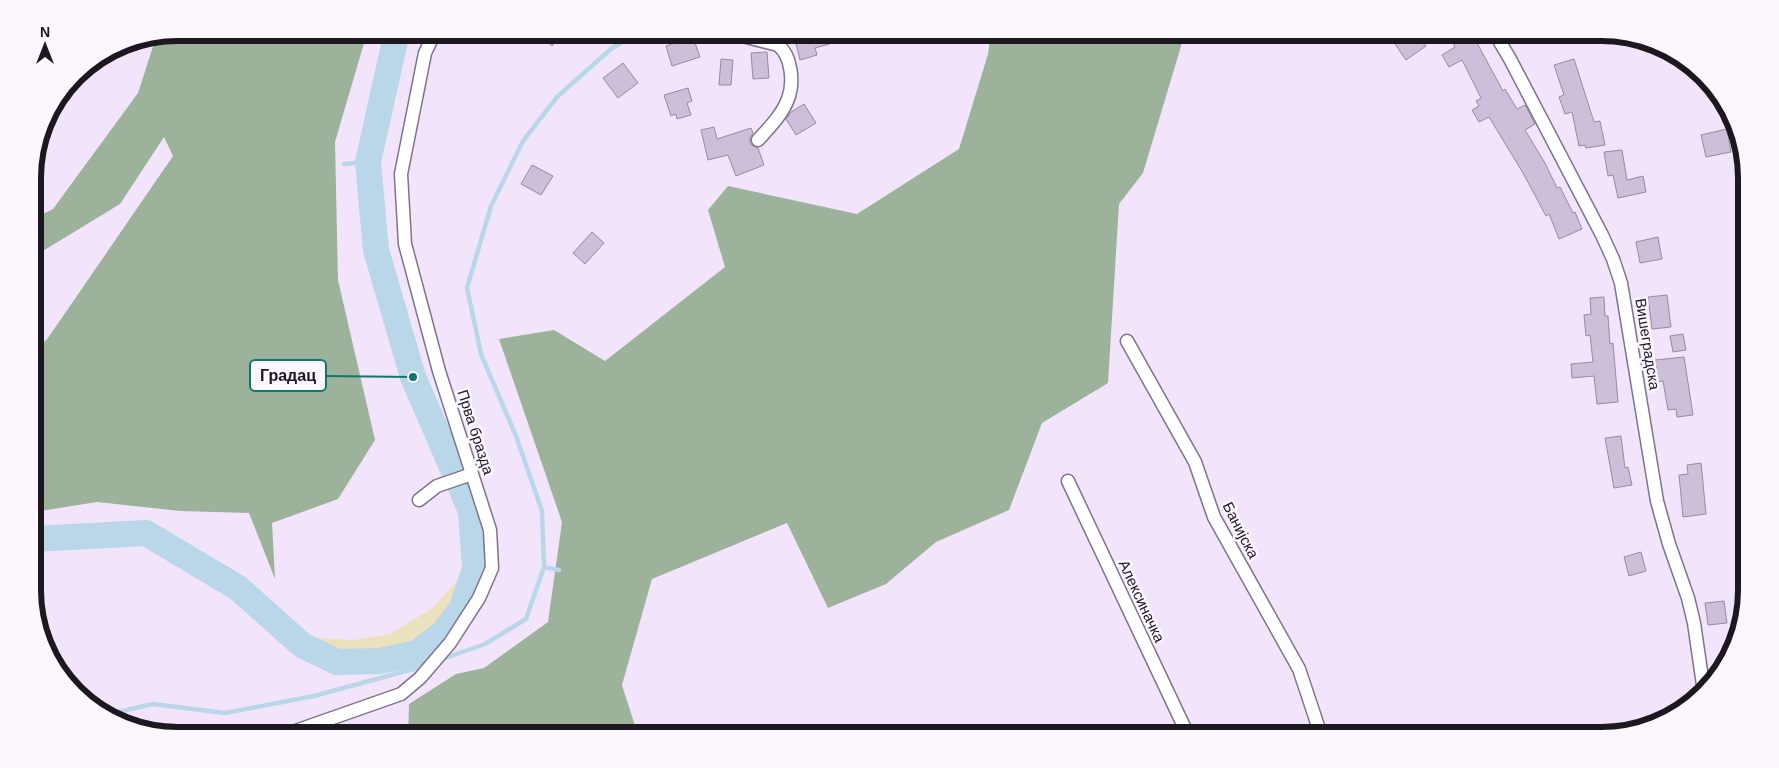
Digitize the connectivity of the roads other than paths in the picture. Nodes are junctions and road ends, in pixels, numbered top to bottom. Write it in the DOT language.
graph roads {
  1 [pos="1499,41"];
  2 [pos="430,42"];
  3 [pos="765,42"];
  4 [pos="758,140"];
  5 [pos="1127,341"];
  6 [pos="472,474"];
  7 [pos="1068,481"];
  8 [pos="419,500"];
  9 [pos="1702,682"];
  10 [pos="1184,726"];
  11 [pos="1318,726"];
  12 [pos="310,727"];
  1 -- 9 [label="street, Вишеградска"];
  2 -- 6 [label="street, Прва бразда"];
  3 -- 4 [label="street"];
  5 -- 11 [label="street, Банијска"];
  6 -- 8 [label="street"];
  6 -- 12 [label="street, Прва бразда"];
  7 -- 10 [label="street, Алексиначка"];
}
